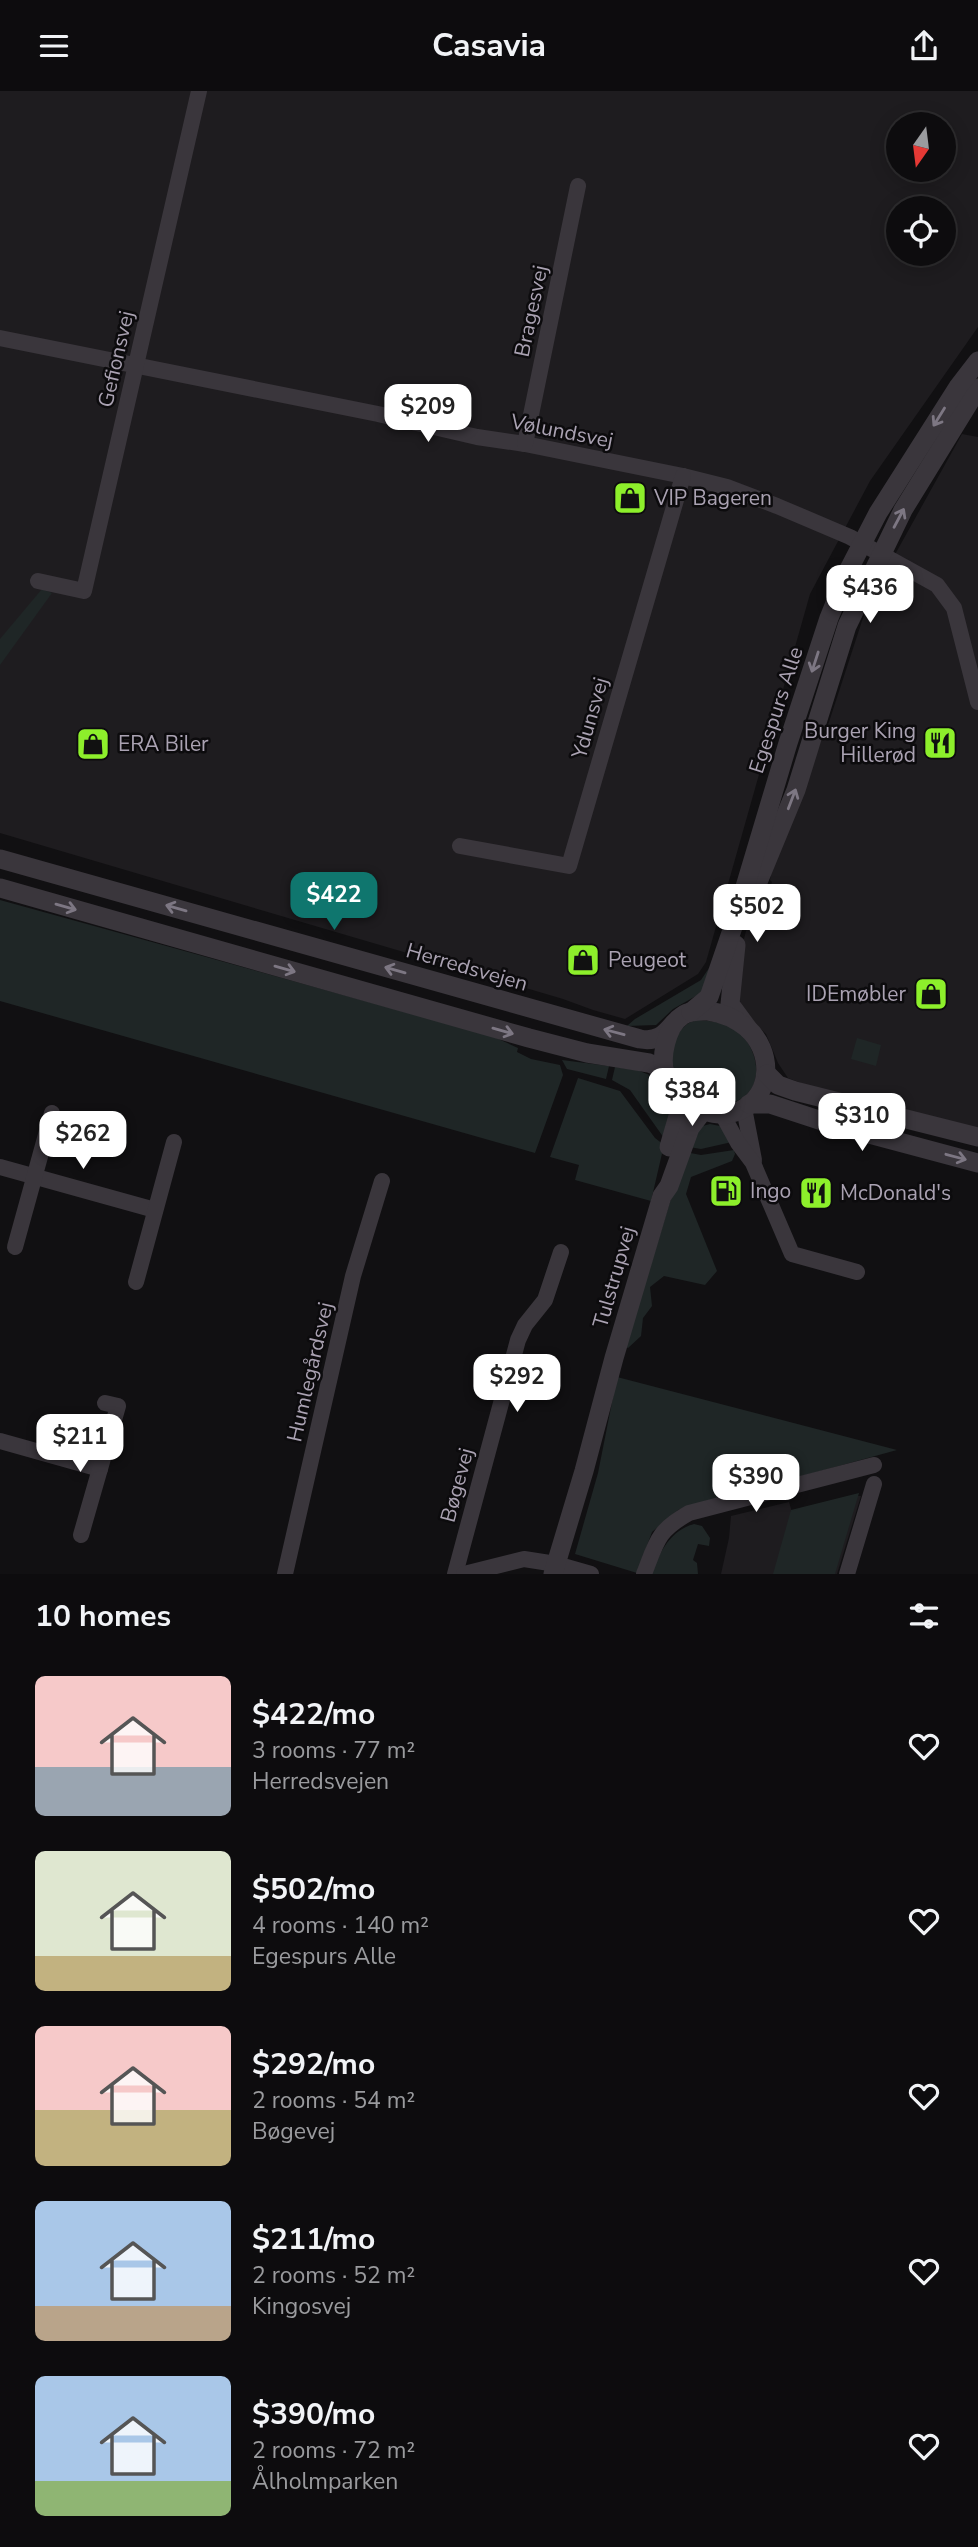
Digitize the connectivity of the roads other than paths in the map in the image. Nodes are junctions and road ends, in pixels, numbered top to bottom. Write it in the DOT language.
graph roads {
  1 [pos="199,91"];
  2 [pos="578,186"];
  3 [pos="0,338"];
  4 [pos="978,361"];
  5 [pos="136,365"];
  6 [pos="978,388"];
  7 [pos="525,444"];
  8 [pos="683,476"];
  9 [pos="861,543"];
  10 [pos="881,554"];
  11 [pos="38,581"];
  12 [pos="978,702"];
  13 [pos="460,846"];
  14 [pos="0,859"];
  15 [pos="0,888"];
  16 [pos="682,1017"];
  17 [pos="749,1030"];
  18 [pos="664,1069"];
  19 [pos="767,1074"];
  20 [pos="683,1098"];
  21 [pos="747,1106"];
  22 [pos="52,1113"];
  23 [pos="713,1113"];
  24 [pos="978,1137"];
  25 [pos="174,1142"];
  26 [pos="753,1163"];
  27 [pos="978,1163"];
  28 [pos="0,1167"];
  29 [pos="35,1176"];
  30 [pos="382,1181"];
  31 [pos="662,1196"];
  32 [pos="155,1210"];
  33 [pos="15,1247"];
  34 [pos="561,1252"];
  35 [pos="857,1272"];
  36 [pos="136,1282"];
  37 [pos="106,1403"];
  38 [pos="0,1441"];
  39 [pos="874,1465"];
  40 [pos="100,1469"];
  41 [pos="874,1484"];
  42 [pos="81,1535"];
  43 [pos="555,1569"];
  44 [pos="285,1574"];
  45 [pos="455,1574"];
  46 [pos="464,1574"];
  47 [pos="591,1574"];
  48 [pos="644,1574"];
  49 [pos="847,1574"];
  1 -- 5 [label="street, Gefionsvej"];
  2 -- 7 [label="street, Bragesvej"];
  3 -- 5 [label="street, Vølundsvej"];
  4 -- 9 [label="street, Egespurs Alle, one-way"];
  5 -- 7 [label="street, Vølundsvej"];
  5 -- 11 [label="street, Gefionsvej"];
  10 -- 6 [label="street, Egespurs Alle, one-way"];
  7 -- 8 [label="street, Vølundsvej"];
  8 -- 9 [label="street, Vølundsvej"];
  8 -- 13 [label="street, Ydunsvej"];
  9 -- 10 [label="street, Vølundsvej"];
  9 -- 16 [label="street, Egespurs Alle, one-way"];
  10 -- 12 [label="street, Vølundsvej"];
  17 -- 10 [label="street, Egespurs Alle, one-way"];
  16 -- 14 [label="street, Herredsvejen, one-way"];
  15 -- 18 [label="street, one-way"];
  16 -- 17 [label="street"];
  16 -- 18 [label="street"];
  17 -- 19 [label="street"];
  18 -- 20 [label="street"];
  19 -- 21 [label="street"];
  19 -- 24 [label="street"];
  20 -- 23 [label="street"];
  20 -- 31 [label="street, Tulstrupvej"];
  21 -- 23 [label="street"];
  21 -- 26 [label="street"];
  21 -- 27 [label="street, one-way"];
  22 -- 29 [label="street"];
  23 -- 26 [label="street"];
  23 -- 31 [label="street, Tulstrupvej"];
  25 -- 32 [label="street"];
  26 -- 35 [label="street"];
  28 -- 29 [label="street"];
  29 -- 32 [label="street"];
  29 -- 33 [label="street"];
  30 -- 44 [label="street, Humlegårdsvej"];
  31 -- 43 [label="street, Tulstrupvej"];
  32 -- 36 [label="street"];
  34 -- 45 [label="street, Bøgevej"];
  37 -- 40 [label="street"];
  38 -- 40 [label="street"];
  39 -- 48 [label="street"];
  40 -- 42 [label="street"];
  41 -- 49 [label="street"];
  43 -- 46 [label="street"];
  43 -- 47 [label="street"];
}
